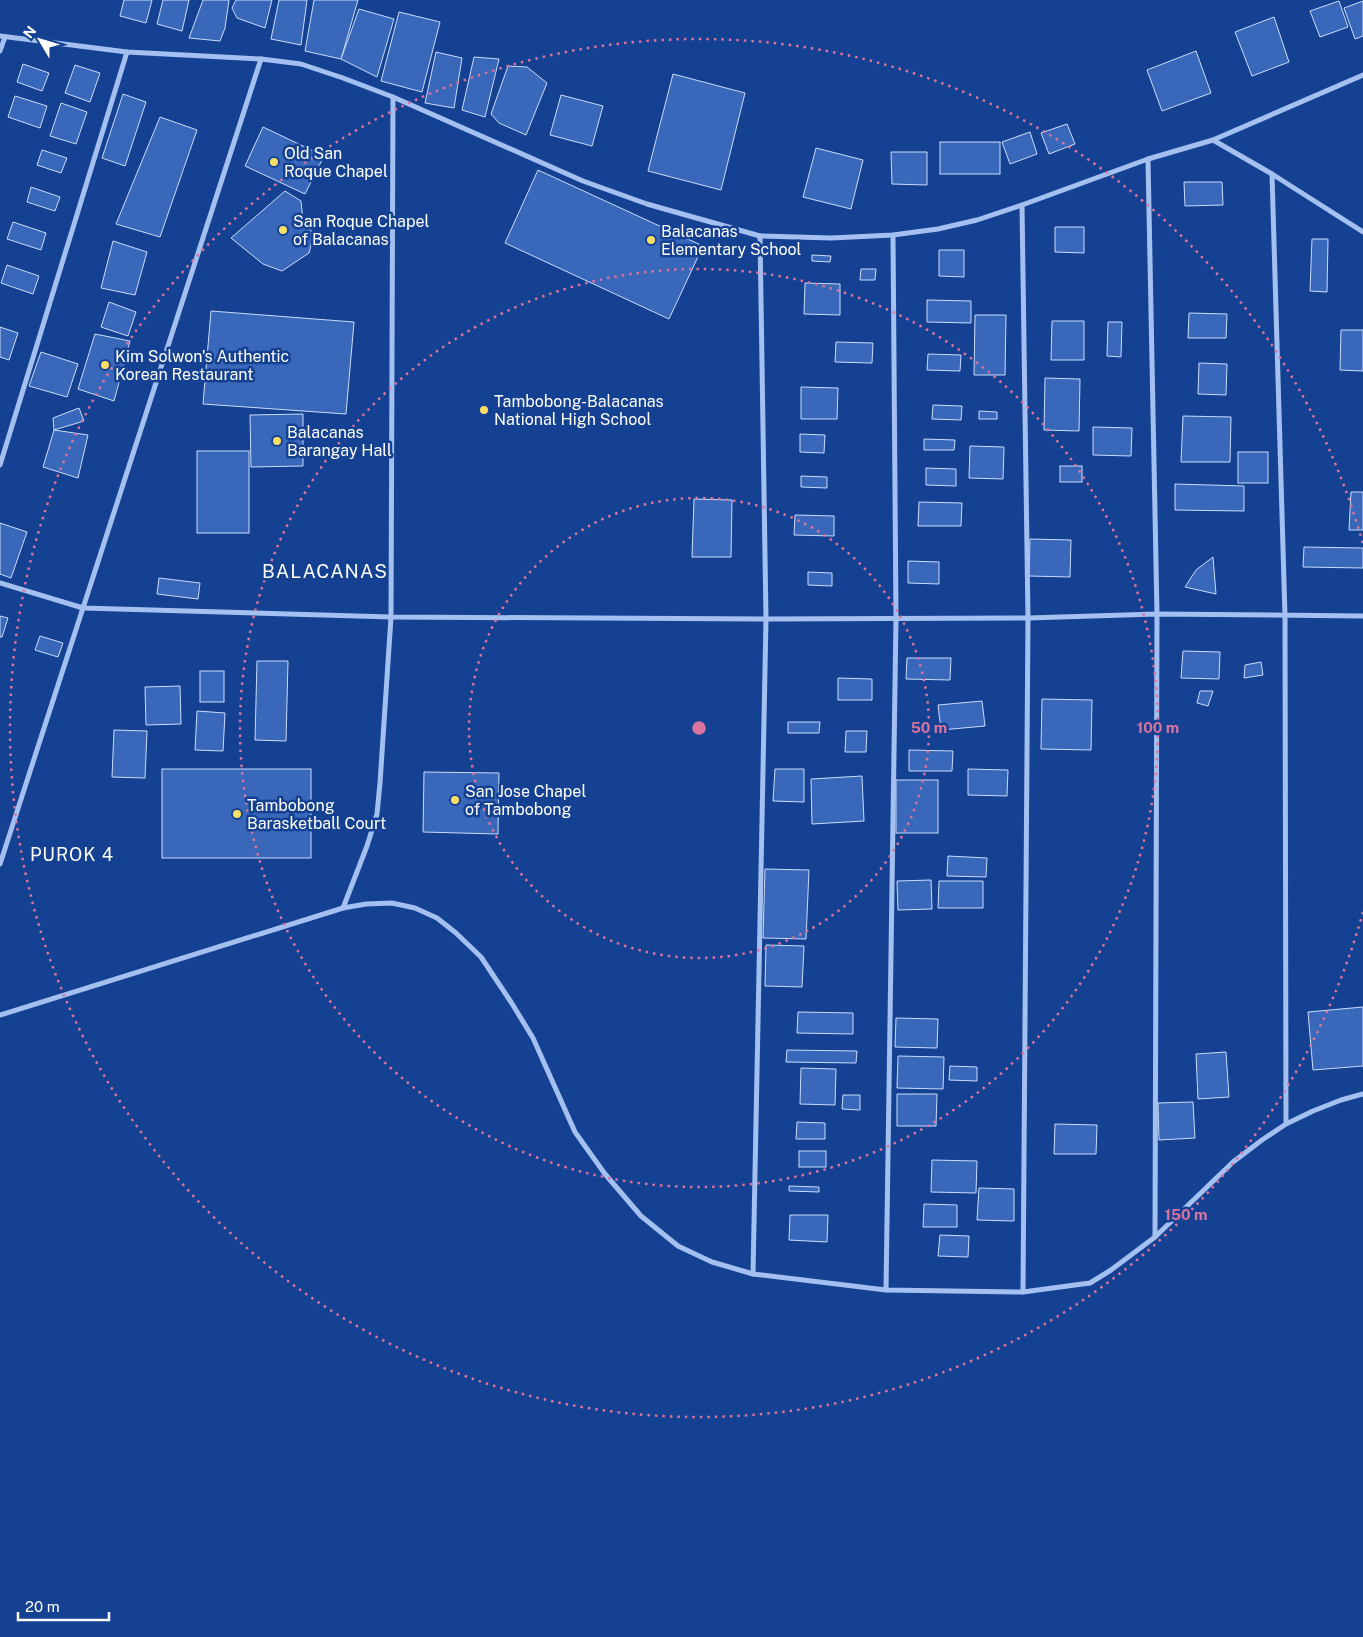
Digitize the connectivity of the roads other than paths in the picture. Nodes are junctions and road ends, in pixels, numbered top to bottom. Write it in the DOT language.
graph roads {
  1 [pos="2,37"];
  2 [pos="0,51"];
  3 [pos="127,52"];
  4 [pos="261,59"];
  5 [pos="1363,75"];
  6 [pos="393,97"];
  7 [pos="1214,140"];
  8 [pos="1148,159"];
  9 [pos="1272,174"];
  10 [pos="1022,205"];
  11 [pos="1363,232"];
  12 [pos="893,235"];
  13 [pos="760,236"];
  14 [pos="0,465"];
  15 [pos="0,583"];
  16 [pos="83,608"];
  17 [pos="1157,614"];
  18 [pos="1285,616"];
  19 [pos="1363,616"];
  20 [pos="391,617"];
  21 [pos="896,618"];
  22 [pos="1028,618"];
  23 [pos="766,619"];
  24 [pos="0,864"];
  25 [pos="343,908"];
  26 [pos="0,1015"];
  27 [pos="1363,1094"];
  28 [pos="1286,1124"];
  29 [pos="1155,1237"];
  30 [pos="753,1274"];
  31 [pos="886,1290"];
  32 [pos="1023,1292"];
  1 -- 2 [label="street"];
  1 -- 3 [label="street"];
  3 -- 4 [label="street"];
  3 -- 14 [label="street"];
  4 -- 6 [label="street"];
  4 -- 16 [label="street"];
  5 -- 7 [label="street"];
  6 -- 13 [label="street"];
  6 -- 20 [label="street"];
  7 -- 8 [label="street"];
  7 -- 9 [label="street"];
  8 -- 10 [label="street"];
  8 -- 17 [label="street"];
  9 -- 11 [label="street"];
  9 -- 18 [label="street"];
  10 -- 12 [label="street"];
  10 -- 22 [label="street"];
  12 -- 13 [label="street"];
  12 -- 21 [label="street"];
  13 -- 23 [label="street"];
  15 -- 16 [label="street"];
  16 -- 20 [label="street"];
  16 -- 24 [label="street"];
  17 -- 18 [label="street"];
  17 -- 22 [label="street"];
  17 -- 29 [label="street"];
  18 -- 19 [label="street"];
  18 -- 28 [label="street"];
  20 -- 23 [label="street"];
  20 -- 25 [label="street"];
  21 -- 22 [label="street"];
  21 -- 23 [label="street"];
  21 -- 31 [label="street"];
  22 -- 32 [label="street"];
  23 -- 30 [label="street"];
  25 -- 26 [label="street"];
  25 -- 30 [label="street"];
  27 -- 28 [label="street"];
  28 -- 29 [label="street"];
  29 -- 32 [label="street"];
  30 -- 31 [label="street"];
  31 -- 32 [label="street"];
}
